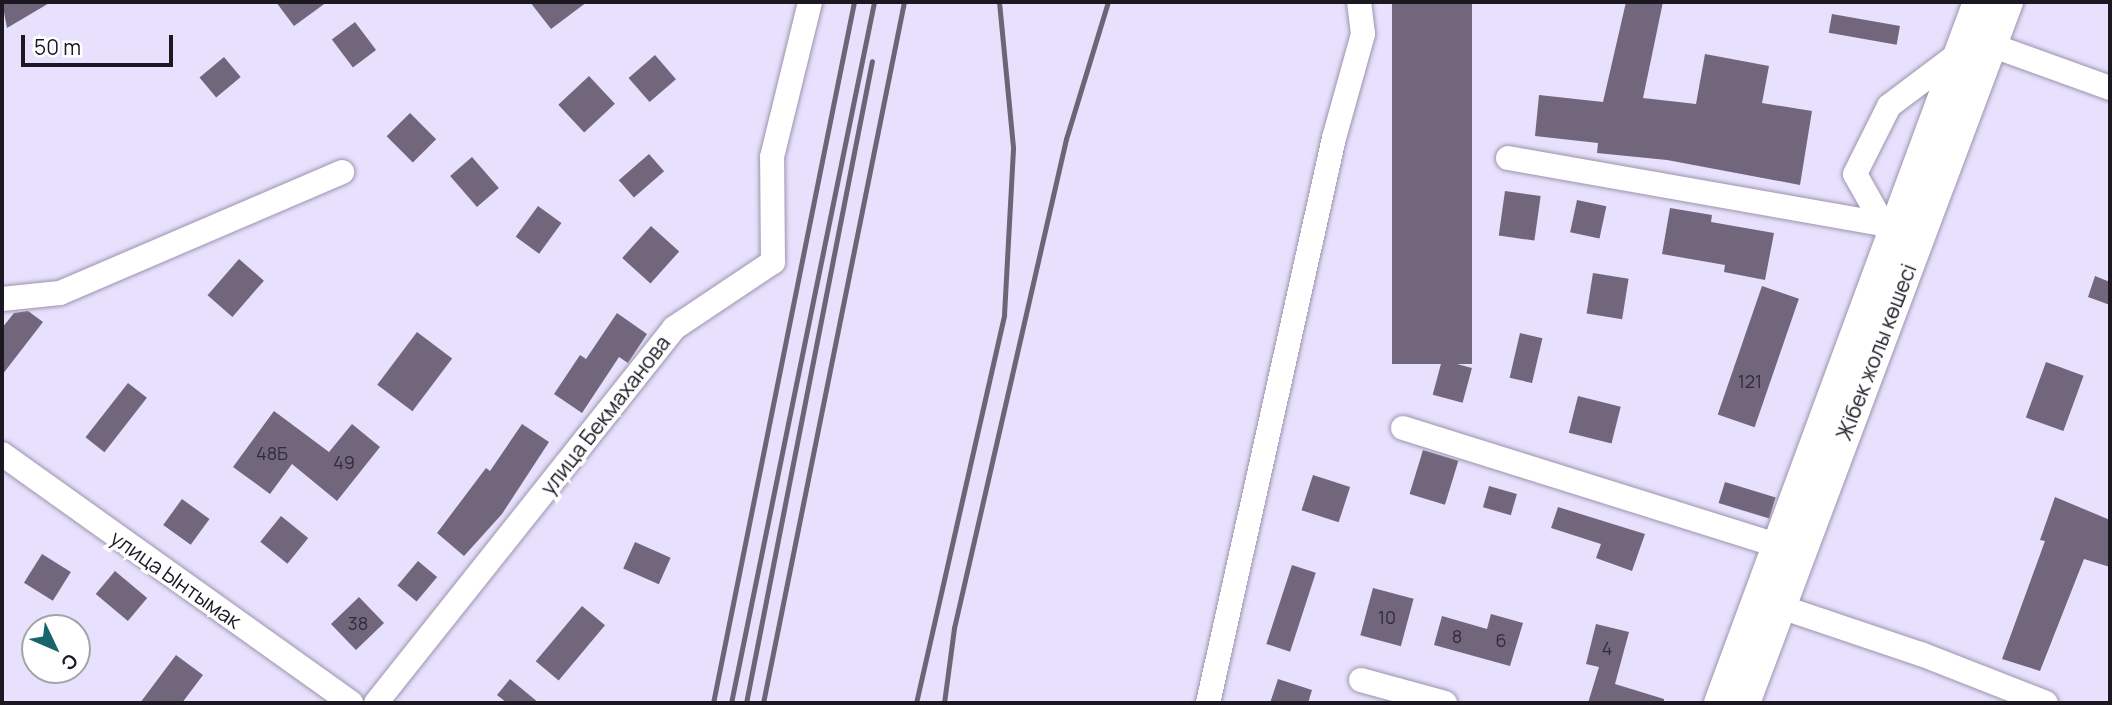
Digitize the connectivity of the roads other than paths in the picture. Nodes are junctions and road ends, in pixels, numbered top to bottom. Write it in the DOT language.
graph roads {
  1 [pos="810,2"];
  2 [pos="1359,2"];
  3 [pos="1978,2"];
  4 [pos="2008,2"];
  5 [pos="1991,45"];
  6 [pos="1957,55"];
  7 [pos="2110,88"];
  8 [pos="1508,158"];
  9 [pos="342,172"];
  10 [pos="1888,232"];
  11 [pos="2,299"];
  12 [pos="1403,428"];
  13 [pos="2,454"];
  14 [pos="1776,545"];
  15 [pos="1781,607"];
  16 [pos="1361,680"];
  17 [pos="351,703"];
  18 [pos="376,703"];
  19 [pos="1208,703"];
  20 [pos="1445,703"];
  21 [pos="1719,703"];
  22 [pos="1745,703"];
  23 [pos="2046,703"];
  1 -- 18 [label="street, улица Бекмаханова"];
  2 -- 19 [label="street"];
  3 -- 6 [label="main road, Жібек жолы көшесі"];
  4 -- 5 [label="main road, Жібек жолы көшесі"];
  5 -- 7 [label="street"];
  5 -- 15 [label="main road, Жібек жолы көшесі"];
  6 -- 10 [label="main road, Жібек жолы көшесі"];
  6 -- 10 [label="street"];
  8 -- 10 [label="street"];
  9 -- 11 [label="street"];
  10 -- 14 [label="main road, Жібек жолы көшесі"];
  12 -- 14 [label="street"];
  13 -- 17 [label="street, улица Ынтымак"];
  14 -- 21 [label="main road, Жібек жолы көшесі"];
  15 -- 22 [label="main road, Жібек жолы көшесі"];
  15 -- 23 [label="street"];
  16 -- 20 [label="street"];
}
